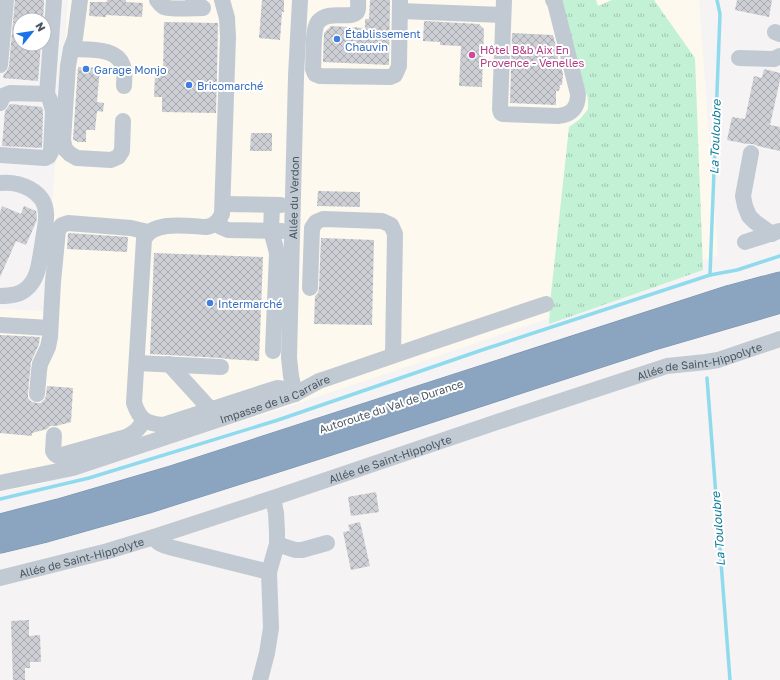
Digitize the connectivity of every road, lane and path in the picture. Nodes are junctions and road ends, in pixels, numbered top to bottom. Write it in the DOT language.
graph roads {
  1 [pos="6,0"];
  2 [pos="54,0"];
  3 [pos="80,0"];
  4 [pos="157,0"];
  5 [pos="300,0"];
  6 [pos="358,0"];
  7 [pos="552,0"];
  8 [pos="198,4"];
  9 [pos="223,4"];
  10 [pos="400,6"];
  11 [pos="503,8"];
  12 [pos="71,49"];
  13 [pos="780,56"];
  14 [pos="739,58"];
  15 [pos="0,65"];
  16 [pos="315,74"];
  17 [pos="296,76"];
  18 [pos="124,86"];
  19 [pos="1,94"];
  20 [pos="47,94"];
  21 [pos="123,121"];
  22 [pos="751,153"];
  23 [pos="0,155"];
  24 [pos="0,183"];
  25 [pos="223,204"];
  26 [pos="272,205"];
  27 [pos="293,206"];
  28 [pos="216,224"];
  29 [pos="271,231"];
  30 [pos="292,231"];
  31 [pos="148,232"];
  32 [pos="776,232"];
  33 [pos="745,242"];
  34 [pos="780,283"];
  35 [pos="310,288"];
  36 [pos="0,296"];
  37 [pos="780,302"];
  38 [pos="546,304"];
  39 [pos="0,325"];
  40 [pos="50,328"];
  41 [pos="780,339"];
  42 [pos="273,351"];
  43 [pos="393,356"];
  44 [pos="137,362"];
  45 [pos="169,364"];
  46 [pos="221,367"];
  47 [pos="37,394"];
  48 [pos="295,394"];
  49 [pos="210,409"];
  50 [pos="144,420"];
  51 [pos="54,435"];
  52 [pos="0,484"];
  53 [pos="274,498"];
  54 [pos="0,525"];
  55 [pos="154,537"];
  56 [pos="0,542"];
  57 [pos="277,544"];
  58 [pos="327,544"];
  59 [pos="269,572"];
  60 [pos="0,578"];
  61 [pos="260,680"];
  1 -- 15 [label="street"];
  2 -- 20 [label="street"];
  3 -- 12 [label="street"];
  4 -- 8 [label="street"];
  5 -- 17 [label="street, Allée du Verdon"];
  6 -- 16 [label="street"];
  7 -- 11 [label="street"];
  8 -- 9 [label="street"];
  9 -- 25 [label="street"];
  10 -- 11 [label="street"];
  10 -- 16 [label="street"];
  12 -- 18 [label="street"];
  12 -- 21 [label="street"];
  13 -- 14 [label="street"];
  16 -- 17 [label="street"];
  17 -- 27 [label="street, Allée du Verdon"];
  19 -- 20 [label="street"];
  20 -- 23 [label="street"];
  22 -- 32 [label="street"];
  24 -- 36 [label="street"];
  25 -- 26 [label="street"];
  25 -- 28 [label="street"];
  26 -- 27 [label="street"];
  26 -- 29 [label="street"];
  27 -- 30 [label="street, Allée du Verdon"];
  28 -- 29 [label="street"];
  28 -- 31 [label="street"];
  29 -- 30 [label="street"];
  29 -- 42 [label="street"];
  30 -- 48 [label="street, Allée du Verdon"];
  31 -- 40 [label="street"];
  31 -- 44 [label="street"];
  32 -- 33 [label="street"];
  34 -- 54 [label="highway, Autoroute du Val de Durance"];
  35 -- 43 [label="street"];
  37 -- 56 [label="highway, Autoroute du Val de Durance"];
  38 -- 43 [label="street, Impasse de la Carraire"];
  39 -- 40 [label="street"];
  40 -- 47 [label="street"];
  41 -- 53 [label="street, Allée de Saint-Hippolyte"];
  43 -- 48 [label="street, Impasse de la Carraire"];
  44 -- 45 [label="street"];
  44 -- 50 [label="street"];
  45 -- 46 [label="street"];
  45 -- 49 [label="street"];
  48 -- 49 [label="street"];
  48 -- 52 [label="street, Impasse de la Carraire"];
  49 -- 50 [label="street"];
  50 -- 51 [label="street"];
  53 -- 55 [label="street, Allée de Saint-Hippolyte"];
  53 -- 57 [label="street"];
  55 -- 59 [label="street"];
  55 -- 60 [label="street, Allée de Saint-Hippolyte"];
  57 -- 58 [label="street"];
  57 -- 59 [label="street"];
  59 -- 61 [label="street"];
}
